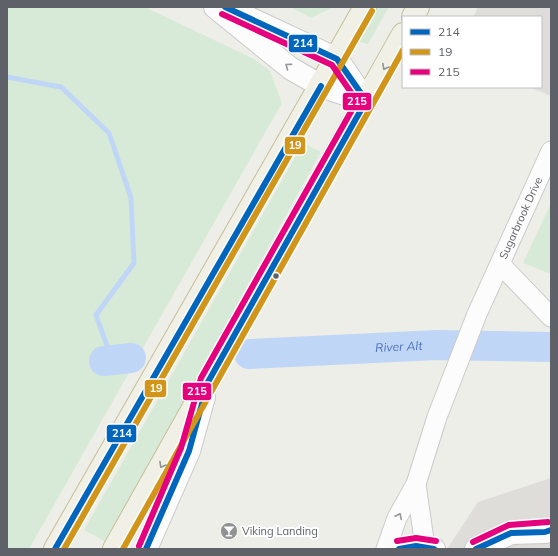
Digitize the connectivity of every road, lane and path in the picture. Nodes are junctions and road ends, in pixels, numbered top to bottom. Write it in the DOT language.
graph roads {
  1 [pos="215,7"];
  2 [pos="225,7"];
  3 [pos="365,7"];
  4 [pos="418,7"];
  5 [pos="413,16"];
  6 [pos="402,36"];
  7 [pos="336,59"];
  8 [pos="322,86"];
  9 [pos="366,101"];
  10 [pos="551,151"];
  11 [pos="500,264"];
  12 [pos="551,317"];
  13 [pos="208,382"];
  14 [pos="416,484"];
  15 [pos="548,531"];
  16 [pos="429,548"];
  17 [pos="55,549"];
  18 [pos="114,549"];
  19 [pos="146,549"];
  20 [pos="386,549"];
  21 [pos="399,549"];
  22 [pos="476,549"];
  23 [pos="526,549"];
  8 -- 1 [label="street, one-way"];
  2 -- 7 [label="street"];
  3 -- 7 [label="highway"];
  4 -- 5 [label="highway"];
  6 -- 9 [label="highway, one-way"];
  7 -- 8 [label="highway"];
  7 -- 9 [label="street"];
  8 -- 9 [label="street"];
  8 -- 17 [label="highway"];
  9 -- 13 [label="highway"];
  10 -- 11 [label="street, Sugarbrook Drive"];
  11 -- 12 [label="street"];
  11 -- 14 [label="street, Sugarbrook Drive"];
  13 -- 18 [label="highway, one-way"];
  13 -- 19 [label="street"];
  14 -- 16 [label="street"];
  20 -- 14 [label="street, one-way"];
  15 -- 22 [label="street"];
  15 -- 23 [label="street"];
  16 -- 21 [label="street"];
}
